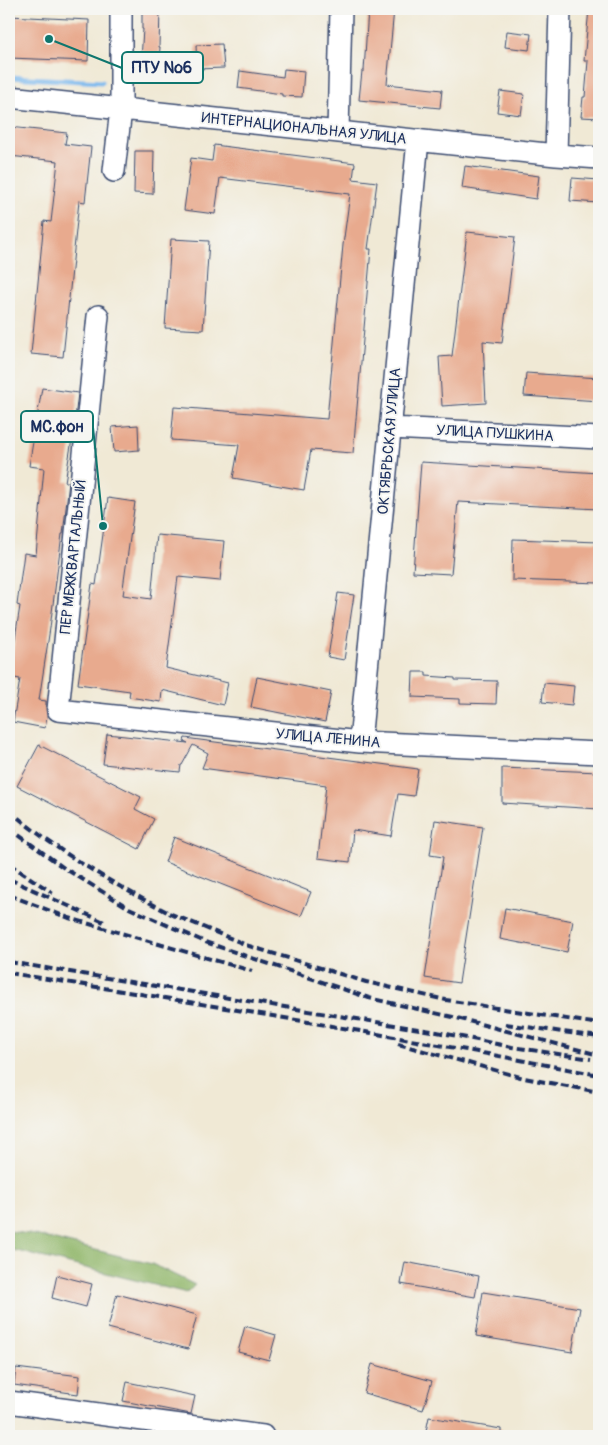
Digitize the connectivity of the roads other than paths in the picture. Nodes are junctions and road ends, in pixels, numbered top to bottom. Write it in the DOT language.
graph roads {
  1 [pos="121,9"];
  2 [pos="341,9"];
  3 [pos="560,9"];
  4 [pos="9,97"];
  5 [pos="121,109"];
  6 [pos="338,132"];
  7 [pos="418,140"];
  8 [pos="556,155"];
  9 [pos="599,158"];
  10 [pos="114,171"];
  11 [pos="98,316"];
  12 [pos="390,428"];
  13 [pos="599,438"];
  14 [pos="58,710"];
  15 [pos="360,742"];
  16 [pos="599,753"];
  17 [pos="9,1402"];
  18 [pos="235,1434"];
  19 [pos="263,1436"];
  1 -- 5 [label="street"];
  2 -- 6 [label="street"];
  3 -- 8 [label="street"];
  4 -- 5 [label="street, ИНТЕРНАЦИОНАЛЬНАЯ УЛИЦА"];
  5 -- 6 [label="street, ИНТЕРНАЦИОНАЛЬНАЯ УЛИЦА"];
  5 -- 10 [label="street"];
  6 -- 7 [label="street, ИНТЕРНАЦИОНАЛЬНАЯ УЛИЦА"];
  7 -- 8 [label="street, ИНТЕРНАЦИОНАЛЬНАЯ УЛИЦА"];
  7 -- 12 [label="street, ОКТЯБРЬСКАЯ УЛИЦА"];
  8 -- 9 [label="street, ИНТЕРНАЦИОНАЛЬНАЯ УЛИЦА"];
  11 -- 14 [label="street, ПЕР МЕЖКВАРТАЛЬНЫЙ"];
  12 -- 13 [label="street, УЛИЦА ПУШКИНА"];
  12 -- 15 [label="street, ОКТЯБРЬСКАЯ УЛИЦА"];
  14 -- 15 [label="street, УЛИЦА ЛЕНИНА"];
  15 -- 16 [label="street, УЛИЦА ЛЕНИНА"];
  17 -- 18 [label="street"];
  18 -- 19 [label="street"];
}
